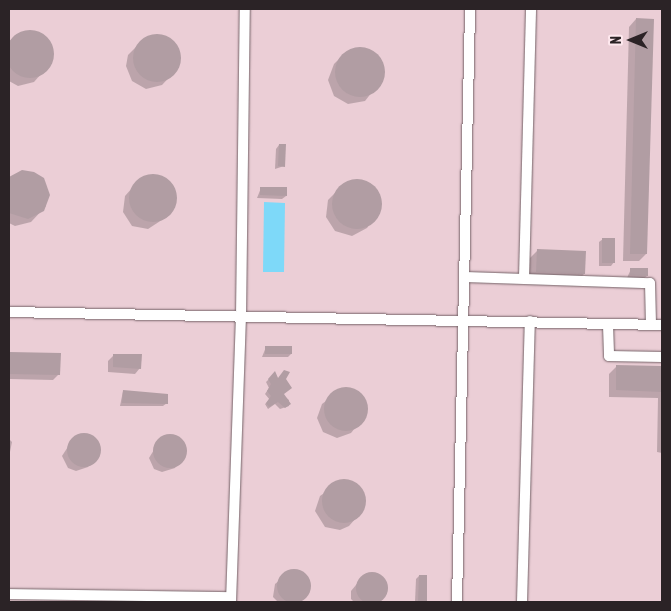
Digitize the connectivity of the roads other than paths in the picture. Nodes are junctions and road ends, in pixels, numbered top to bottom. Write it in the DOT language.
graph roads {
  1 [pos="245,9"];
  2 [pos="470,9"];
  3 [pos="531,9"];
  4 [pos="465,277"];
  5 [pos="524,278"];
  6 [pos="9,312"];
  7 [pos="241,316"];
  8 [pos="464,322"];
  9 [pos="530,322"];
  10 [pos="608,325"];
  11 [pos="651,325"];
  12 [pos="662,325"];
  13 [pos="662,357"];
  14 [pos="9,594"];
  15 [pos="80,599"];
  16 [pos="231,600"];
  17 [pos="457,602"];
  18 [pos="522,602"];
  1 -- 7 [label="lane"];
  2 -- 4 [label="lane"];
  3 -- 5 [label="lane"];
  4 -- 5 [label="lane"];
  4 -- 8 [label="lane"];
  5 -- 11 [label="lane"];
  6 -- 7 [label="lane"];
  7 -- 8 [label="lane"];
  7 -- 16 [label="lane"];
  8 -- 9 [label="lane"];
  8 -- 17 [label="lane"];
  9 -- 10 [label="lane"];
  9 -- 18 [label="lane"];
  10 -- 11 [label="lane"];
  10 -- 13 [label="lane"];
  11 -- 12 [label="lane"];
  14 -- 15 [label="lane"];
  15 -- 16 [label="lane"];
}
